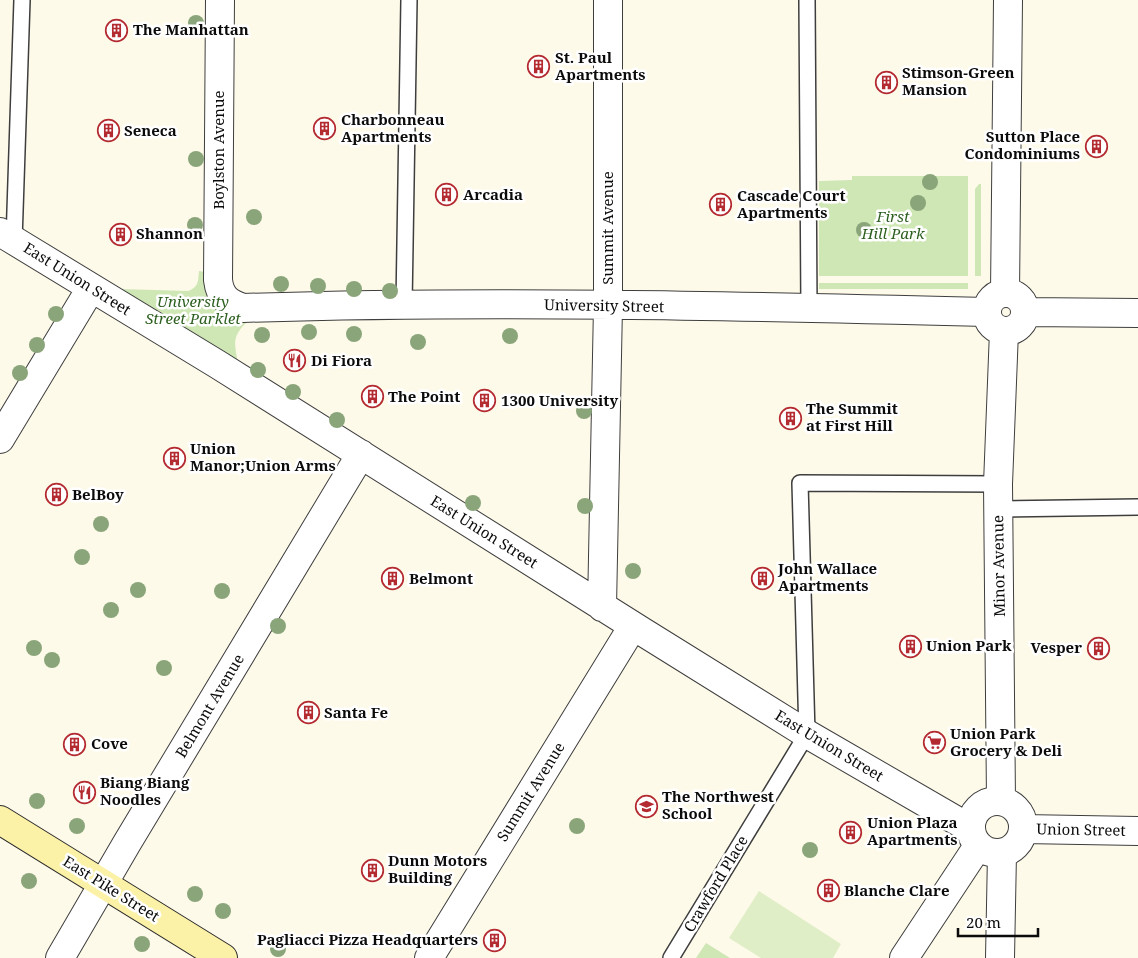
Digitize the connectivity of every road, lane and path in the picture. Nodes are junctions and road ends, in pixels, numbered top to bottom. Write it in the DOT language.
graph roads {
  1 [pos="22,0"];
  2 [pos="220,0"];
  3 [pos="409,0"];
  4 [pos="608,0"];
  5 [pos="807,0"];
  6 [pos="1008,0"];
  7 [pos="7,236"];
  8 [pos="91,288"];
  9 [pos="224,298"];
  10 [pos="404,306"];
  11 [pos="608,306"];
  12 [pos="809,309"];
  13 [pos="999,312"];
  14 [pos="1138,313"];
  15 [pos="0,439"];
  16 [pos="361,454"];
  17 [pos="999,497"];
  18 [pos="1138,507"];
  19 [pos="602,607"];
  20 [pos="633,626"];
  21 [pos="807,734"];
  22 [pos="1001,801"];
  23 [pos="0,820"];
  24 [pos="1023,829"];
  25 [pos="1138,831"];
  26 [pos="984,843"];
  27 [pos="104,884"];
  28 [pos="60,958"];
  29 [pos="223,958"];
  30 [pos="429,958"];
  31 [pos="671,958"];
  32 [pos="904,958"];
  33 [pos="1000,958"];
  1 -- 7 [label="lane"];
  2 -- 9 [label="street, Boylston Avenue"];
  3 -- 10 [label="lane"];
  4 -- 11 [label="street, Summit Avenue"];
  5 -- 12 [label="lane"];
  6 -- 13 [label="street, Minor Avenue"];
  7 -- 8 [label="street, East Union Street"];
  8 -- 15 [label="street"];
  8 -- 16 [label="street, East Union Street"];
  9 -- 10 [label="street, University Street"];
  10 -- 11 [label="street, University Street"];
  11 -- 12 [label="street, University Street"];
  11 -- 19 [label="street, Summit Avenue"];
  12 -- 13 [label="street, University Street"];
  13 -- 14 [label="street"];
  13 -- 17 [label="street, Minor Avenue"];
  16 -- 19 [label="street, East Union Street"];
  16 -- 27 [label="street, Belmont Avenue"];
  17 -- 18 [label="lane"];
  17 -- 21 [label="lane"];
  17 -- 22 [label="street, Minor Avenue"];
  19 -- 20 [label="street, East Union Street"];
  20 -- 21 [label="street, East Union Street"];
  20 -- 30 [label="street, Summit Avenue"];
  21 -- 26 [label="street, East Union Street"];
  21 -- 31 [label="lane, Crawford Place"];
  22 -- 24 [label="street"];
  22 -- 26 [label="street"];
  23 -- 27 [label="main road, East Pike Street"];
  24 -- 25 [label="street, Union Street"];
  24 -- 26 [label="street"];
  26 -- 32 [label="street"];
  26 -- 33 [label="street"];
  27 -- 28 [label="street, Belmont Avenue"];
  27 -- 29 [label="main road, East Pike Street"];
}
